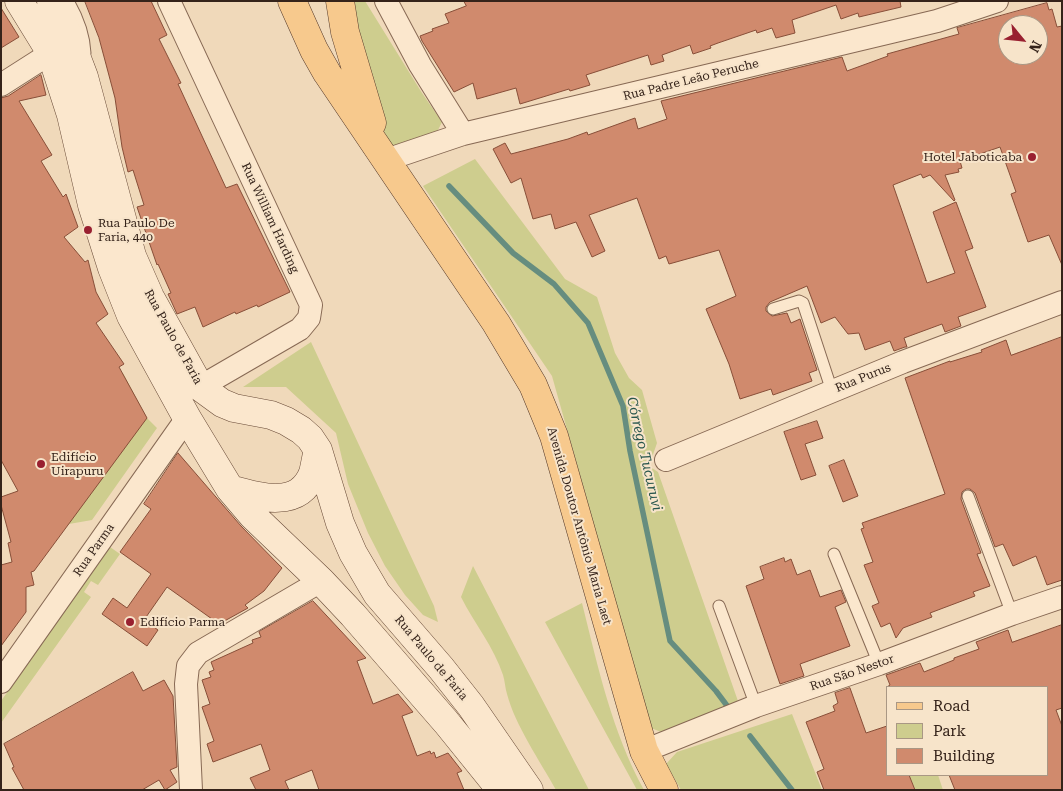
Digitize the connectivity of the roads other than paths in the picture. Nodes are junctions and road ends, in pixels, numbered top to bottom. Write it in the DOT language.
graph roads {
  1 [pos="20,1"];
  2 [pos="51,1"];
  3 [pos="68,1"];
  4 [pos="169,1"];
  5 [pos="292,1"];
  6 [pos="340,1"];
  7 [pos="386,1"];
  8 [pos="997,1"];
  9 [pos="51,53"];
  10 [pos="84,77"];
  11 [pos="1,85"];
  12 [pos="463,134"];
  13 [pos="384,155"];
  14 [pos="1062,302"];
  15 [pos="773,310"];
  16 [pos="200,387"];
  17 [pos="832,391"];
  18 [pos="187,418"];
  19 [pos="318,450"];
  20 [pos="666,460"];
  21 [pos="230,489"];
  22 [pos="968,496"];
  23 [pos="834,554"];
  24 [pos="321,582"];
  25 [pos="1062,597"];
  26 [pos="719,606"];
  27 [pos="1012,614"];
  28 [pos="879,664"];
  29 [pos="1,682"];
  30 [pos="756,706"];
  31 [pos="644,751"];
  32 [pos="191,790"];
  33 [pos="501,790"];
  34 [pos="529,790"];
  35 [pos="664,790"];
  1 -- 9 [label="street, Rua Paulo de Faria"];
  2 -- 10 [label="street, Rua Paulo de Faria"];
  3 -- 10 [label="lane"];
  4 -- 16 [label="street, Rua William Harding"];
  5 -- 13 [label="main road, Avenida Doutor Antônio Maria Laet"];
  6 -- 13 [label="main road, Avenida Doutor Antônio Maria Laet"];
  7 -- 12 [label="street"];
  8 -- 12 [label="street, Rua Padre Leão Peruche"];
  9 -- 11 [label="street"];
  9 -- 18 [label="street, Rua Paulo de Faria"];
  10 -- 16 [label="street, Rua Paulo de Faria"];
  12 -- 13 [label="street, Rua Padre Leão Peruche"];
  13 -- 31 [label="main road, Avenida Doutor Antônio Maria Laet"];
  14 -- 17 [label="street, Rua Purus"];
  15 -- 17 [label="lane"];
  16 -- 19 [label="street, Rua Paulo de Faria"];
  17 -- 20 [label="street, Rua Purus"];
  18 -- 21 [label="street, Rua Paulo de Faria"];
  18 -- 29 [label="street, Rua Parma"];
  19 -- 21 [label="street"];
  19 -- 34 [label="street, Rua Paulo de Faria"];
  21 -- 24 [label="street, Rua Paulo de Faria"];
  22 -- 27 [label="lane"];
  23 -- 28 [label="lane"];
  24 -- 32 [label="street"];
  24 -- 33 [label="street, Rua Paulo de Faria"];
  25 -- 27 [label="street, Rua São Nestor"];
  26 -- 30 [label="lane"];
  27 -- 28 [label="street, Rua São Nestor"];
  28 -- 30 [label="street, Rua São Nestor"];
  30 -- 31 [label="street, Rua São Nestor"];
  31 -- 35 [label="main road, Avenida Doutor Antônio Maria Laet"];
}
